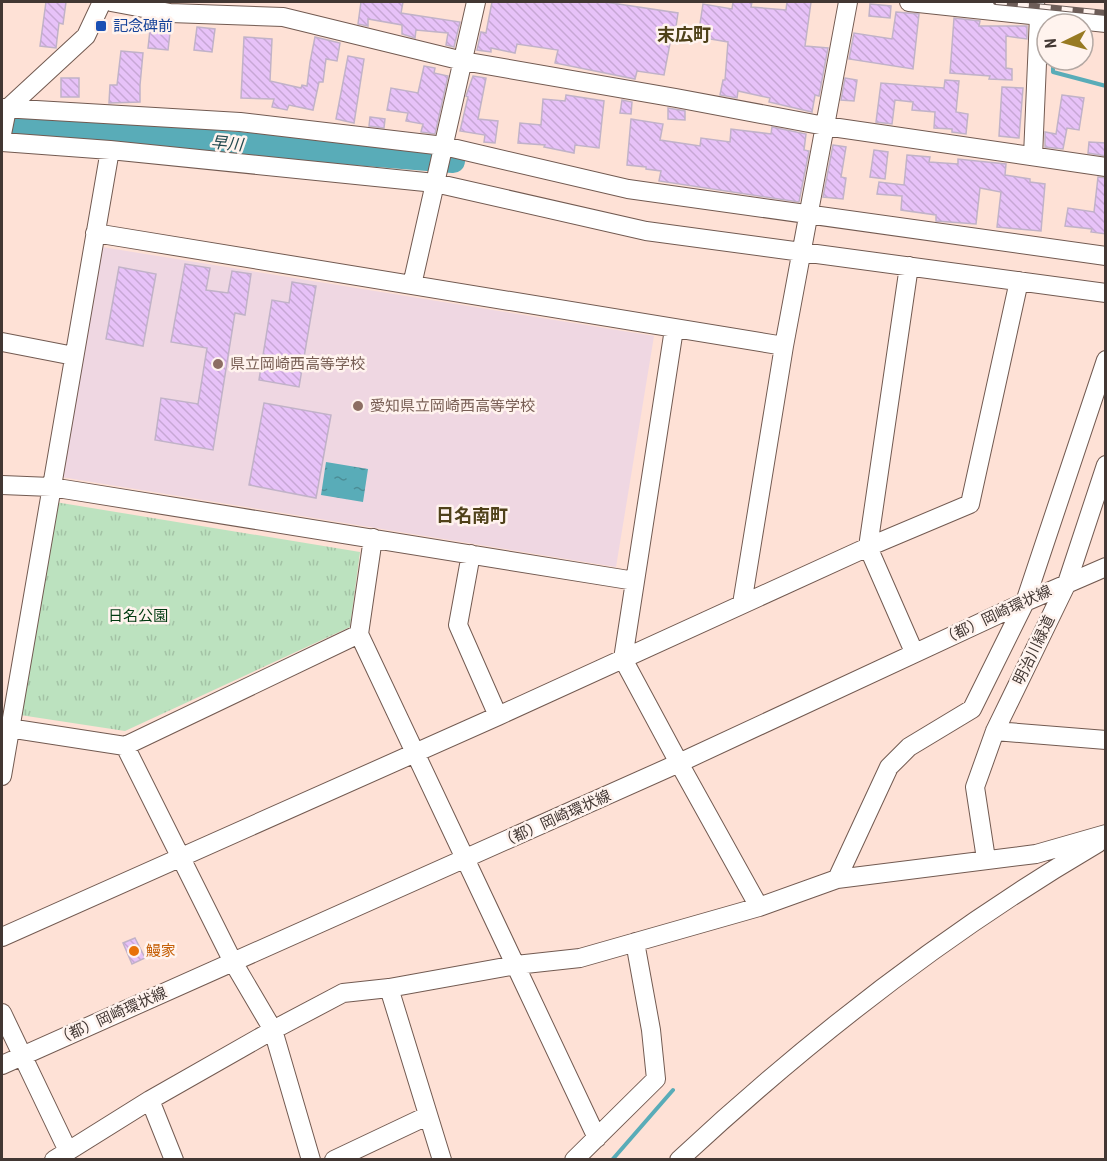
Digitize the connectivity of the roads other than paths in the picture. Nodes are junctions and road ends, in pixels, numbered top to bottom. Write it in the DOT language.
graph roads {
  1 [pos="102,2"];
  2 [pos="111,2"];
  3 [pos="477,2"];
  4 [pos="848,2"];
  5 [pos="909,2"];
  6 [pos="1036,9"];
  7 [pos="1106,23"];
  8 [pos="463,61"];
  9 [pos="4,109"];
  10 [pos="825,126"];
  11 [pos="2,134"];
  12 [pos="2,142"];
  13 [pos="444,146"];
  14 [pos="110,150"];
  15 [pos="1033,156"];
  16 [pos="1106,167"];
  17 [pos="435,183"];
  18 [pos="808,215"];
  19 [pos="95,233"];
  20 [pos="802,251"];
  21 [pos="1106,256"];
  22 [pos="909,266"];
  23 [pos="1019,281"];
  24 [pos="412,285"];
  25 [pos="1106,293"];
  26 [pos="674,329"];
  27 [pos="2,342"];
  28 [pos="784,346"];
  29 [pos="74,356"];
  30 [pos="1106,360"];
  31 [pos="1106,465"];
  32 [pos="2,485"];
  33 [pos="51,487"];
  34 [pos="374,538"];
  35 [pos="868,547"];
  36 [pos="471,554"];
  37 [pos="1106,567"];
  38 [pos="635,580"];
  39 [pos="1067,583"];
  40 [pos="1025,602"];
  41 [pos="742,604"];
  42 [pos="359,634"];
  43 [pos="914,652"];
  44 [pos="623,659"];
  45 [pos="498,716"];
  46 [pos="6,727"];
  47 [pos="995,731"];
  48 [pos="1106,740"];
  49 [pos="125,746"];
  50 [pos="416,753"];
  51 [pos="679,763"];
  52 [pos="2,776"];
  53 [pos="1106,834"];
  54 [pos="1106,839"];
  55 [pos="180,857"];
  56 [pos="465,858"];
  57 [pos="986,859"];
  58 [pos="837,879"];
  59 [pos="759,907"];
  60 [pos="2,937"];
  61 [pos="635,942"];
  62 [pos="233,962"];
  63 [pos="516,965"];
  64 [pos="389,988"];
  65 [pos="2,1013"];
  66 [pos="273,1030"];
  67 [pos="22,1056"];
  68 [pos="2,1065"];
  69 [pos="150,1100"];
  70 [pos="427,1116"];
  71 [pos="597,1138"];
  72 [pos="61,1155"];
  73 [pos="174,1160"];
  74 [pos="311,1160"];
  75 [pos="334,1160"];
  76 [pos="442,1160"];
  77 [pos="574,1160"];
  78 [pos="679,1160"];
  1 -- 9 [label="street"];
  2 -- 8 [label="street"];
  3 -- 8 [label="street"];
  4 -- 10 [label="street"];
  5 -- 6 [label="street"];
  6 -- 7 [label="street"];
  6 -- 15 [label="street"];
  8 -- 10 [label="street"];
  8 -- 13 [label="street"];
  9 -- 11 [label="street"];
  9 -- 13 [label="street"];
  10 -- 15 [label="street"];
  10 -- 18 [label="street"];
  12 -- 14 [label="street"];
  13 -- 17 [label="street"];
  13 -- 18 [label="street"];
  14 -- 17 [label="street"];
  14 -- 19 [label="street"];
  15 -- 16 [label="street"];
  17 -- 20 [label="street"];
  17 -- 24 [label="street"];
  18 -- 20 [label="street"];
  18 -- 21 [label="street"];
  19 -- 24 [label="street"];
  19 -- 29 [label="street"];
  20 -- 22 [label="street"];
  20 -- 28 [label="street"];
  22 -- 23 [label="street"];
  22 -- 35 [label="street"];
  23 -- 25 [label="street"];
  23 -- 35 [label="street"];
  24 -- 26 [label="street"];
  26 -- 28 [label="street"];
  26 -- 38 [label="street"];
  27 -- 29 [label="street"];
  28 -- 41 [label="street"];
  29 -- 33 [label="street"];
  30 -- 40 [label="street, 明治川緑道"];
  31 -- 39 [label="street, 明治川緑道"];
  32 -- 33 [label="street"];
  33 -- 34 [label="street"];
  33 -- 46 [label="street"];
  34 -- 36 [label="street"];
  34 -- 42 [label="street"];
  35 -- 41 [label="street"];
  35 -- 43 [label="street"];
  36 -- 38 [label="street"];
  36 -- 45 [label="street"];
  37 -- 39 [label="street, （都）岡崎環状線"];
  38 -- 44 [label="street"];
  39 -- 40 [label="street, （都）岡崎環状線"];
  39 -- 47 [label="street, 明治川緑道"];
  40 -- 43 [label="street, （都）岡崎環状線"];
  40 -- 58 [label="street, 明治川緑道"];
  41 -- 44 [label="street"];
  42 -- 49 [label="street"];
  42 -- 50 [label="street"];
  43 -- 51 [label="street, （都）岡崎環状線"];
  44 -- 45 [label="street"];
  44 -- 51 [label="street"];
  45 -- 50 [label="street"];
  46 -- 49 [label="street"];
  46 -- 52 [label="street"];
  47 -- 48 [label="street"];
  47 -- 57 [label="street, 明治川緑道"];
  49 -- 55 [label="street"];
  50 -- 55 [label="street"];
  50 -- 56 [label="street"];
  51 -- 56 [label="street, （都）岡崎環状線"];
  51 -- 59 [label="street"];
  53 -- 57 [label="street"];
  54 -- 78 [label="street"];
  55 -- 60 [label="street"];
  55 -- 62 [label="street"];
  56 -- 62 [label="street, （都）岡崎環状線"];
  56 -- 63 [label="street"];
  57 -- 58 [label="street"];
  58 -- 59 [label="street"];
  59 -- 61 [label="street"];
  61 -- 63 [label="street"];
  61 -- 71 [label="street"];
  62 -- 66 [label="street"];
  62 -- 67 [label="street, （都）岡崎環状線"];
  63 -- 64 [label="street"];
  63 -- 71 [label="street"];
  64 -- 66 [label="street"];
  64 -- 70 [label="street"];
  65 -- 67 [label="street"];
  66 -- 69 [label="street"];
  66 -- 74 [label="street"];
  67 -- 68 [label="street, （都）岡崎環状線"];
  67 -- 72 [label="street"];
  69 -- 72 [label="street"];
  69 -- 73 [label="street"];
  70 -- 75 [label="street"];
  70 -- 76 [label="street"];
  71 -- 77 [label="street"];
}
